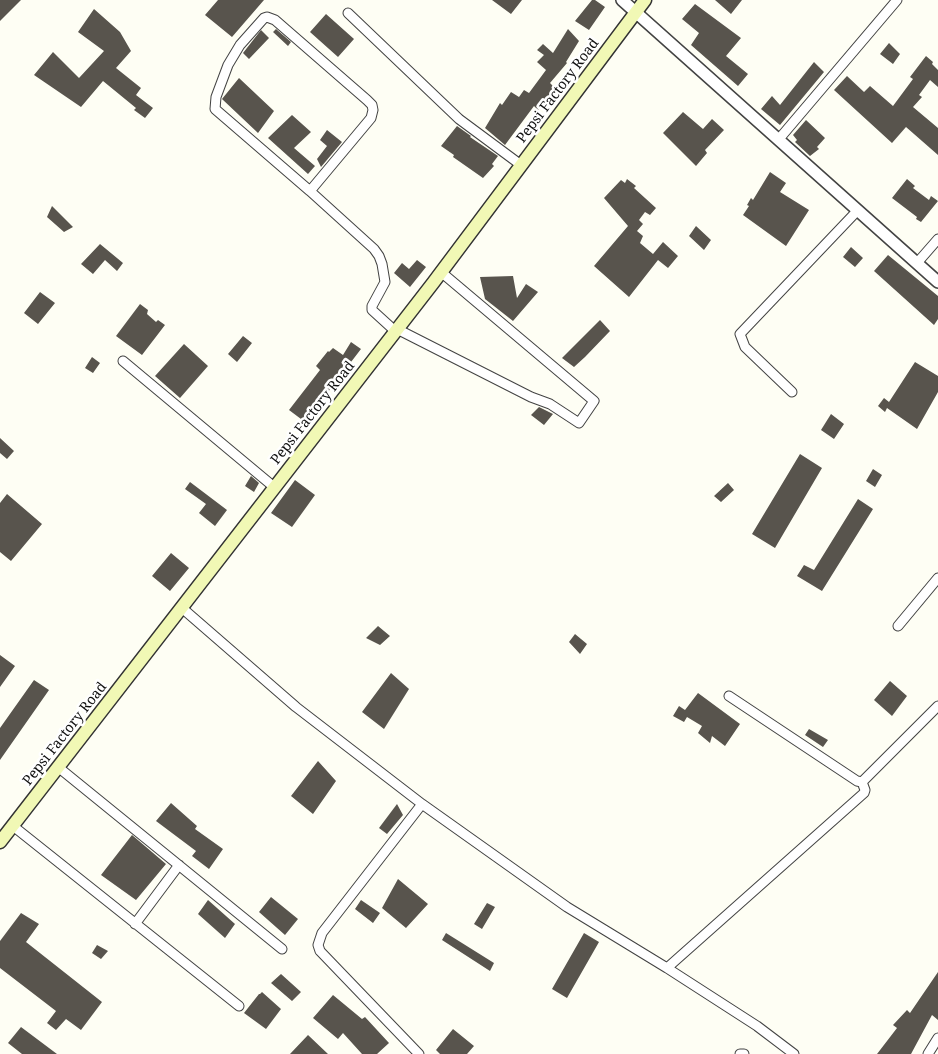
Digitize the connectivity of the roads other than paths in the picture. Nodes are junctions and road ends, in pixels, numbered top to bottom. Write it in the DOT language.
graph roads {
  1 [pos="622,0"];
  2 [pos="645,0"];
  3 [pos="897,0"];
  4 [pos="636,12"];
  5 [pos="348,13"];
  6 [pos="779,139"];
  7 [pos="521,165"];
  8 [pos="310,191"];
  9 [pos="858,210"];
  10 [pos="938,239"];
  11 [pos="917,263"];
  12 [pos="441,272"];
  13 [pos="938,282"];
  14 [pos="396,330"];
  15 [pos="124,361"];
  16 [pos="792,392"];
  17 [pos="274,488"];
  18 [pos="938,578"];
  19 [pos="182,608"];
  20 [pos="898,626"];
  21 [pos="729,696"];
  22 [pos="938,706"];
  23 [pos="58,767"];
  24 [pos="862,782"];
  25 [pos="422,804"];
  26 [pos="13,826"];
  27 [pos="0,842"];
  28 [pos="179,865"];
  29 [pos="136,924"];
  30 [pos="282,949"];
  31 [pos="667,968"];
  32 [pos="239,1006"];
  33 [pos="938,1038"];
  34 [pos="416,1053"];
  35 [pos="740,1054"];
  36 [pos="744,1054"];
  37 [pos="794,1054"];
  38 [pos="928,1054"];
  1 -- 4 [label="street"];
  2 -- 4 [label="main road, Pepsi Factory Road"];
  3 -- 6 [label="street"];
  4 -- 6 [label="street"];
  4 -- 7 [label="main road, Pepsi Factory Road"];
  5 -- 7 [label="street"];
  6 -- 9 [label="street"];
  7 -- 12 [label="main road, Pepsi Factory Road"];
  8 -- 8 [label="street"];
  8 -- 14 [label="street"];
  9 -- 11 [label="street"];
  9 -- 16 [label="street"];
  10 -- 11 [label="street"];
  11 -- 13 [label="street"];
  12 -- 14 [label="main road, Pepsi Factory Road"];
  12 -- 14 [label="street"];
  14 -- 17 [label="main road, Pepsi Factory Road"];
  15 -- 17 [label="street"];
  17 -- 19 [label="main road, Pepsi Factory Road"];
  18 -- 20 [label="street"];
  19 -- 23 [label="main road, Pepsi Factory Road"];
  19 -- 25 [label="street"];
  21 -- 24 [label="street"];
  22 -- 24 [label="street"];
  23 -- 26 [label="main road, Pepsi Factory Road"];
  23 -- 28 [label="street"];
  24 -- 31 [label="street"];
  25 -- 31 [label="street"];
  25 -- 34 [label="street"];
  26 -- 27 [label="main road, Pepsi Factory Road"];
  26 -- 29 [label="street"];
  28 -- 29 [label="street"];
  28 -- 30 [label="street"];
  29 -- 32 [label="street"];
  31 -- 37 [label="street"];
  33 -- 38 [label="street"];
  35 -- 36 [label="street"];
}
